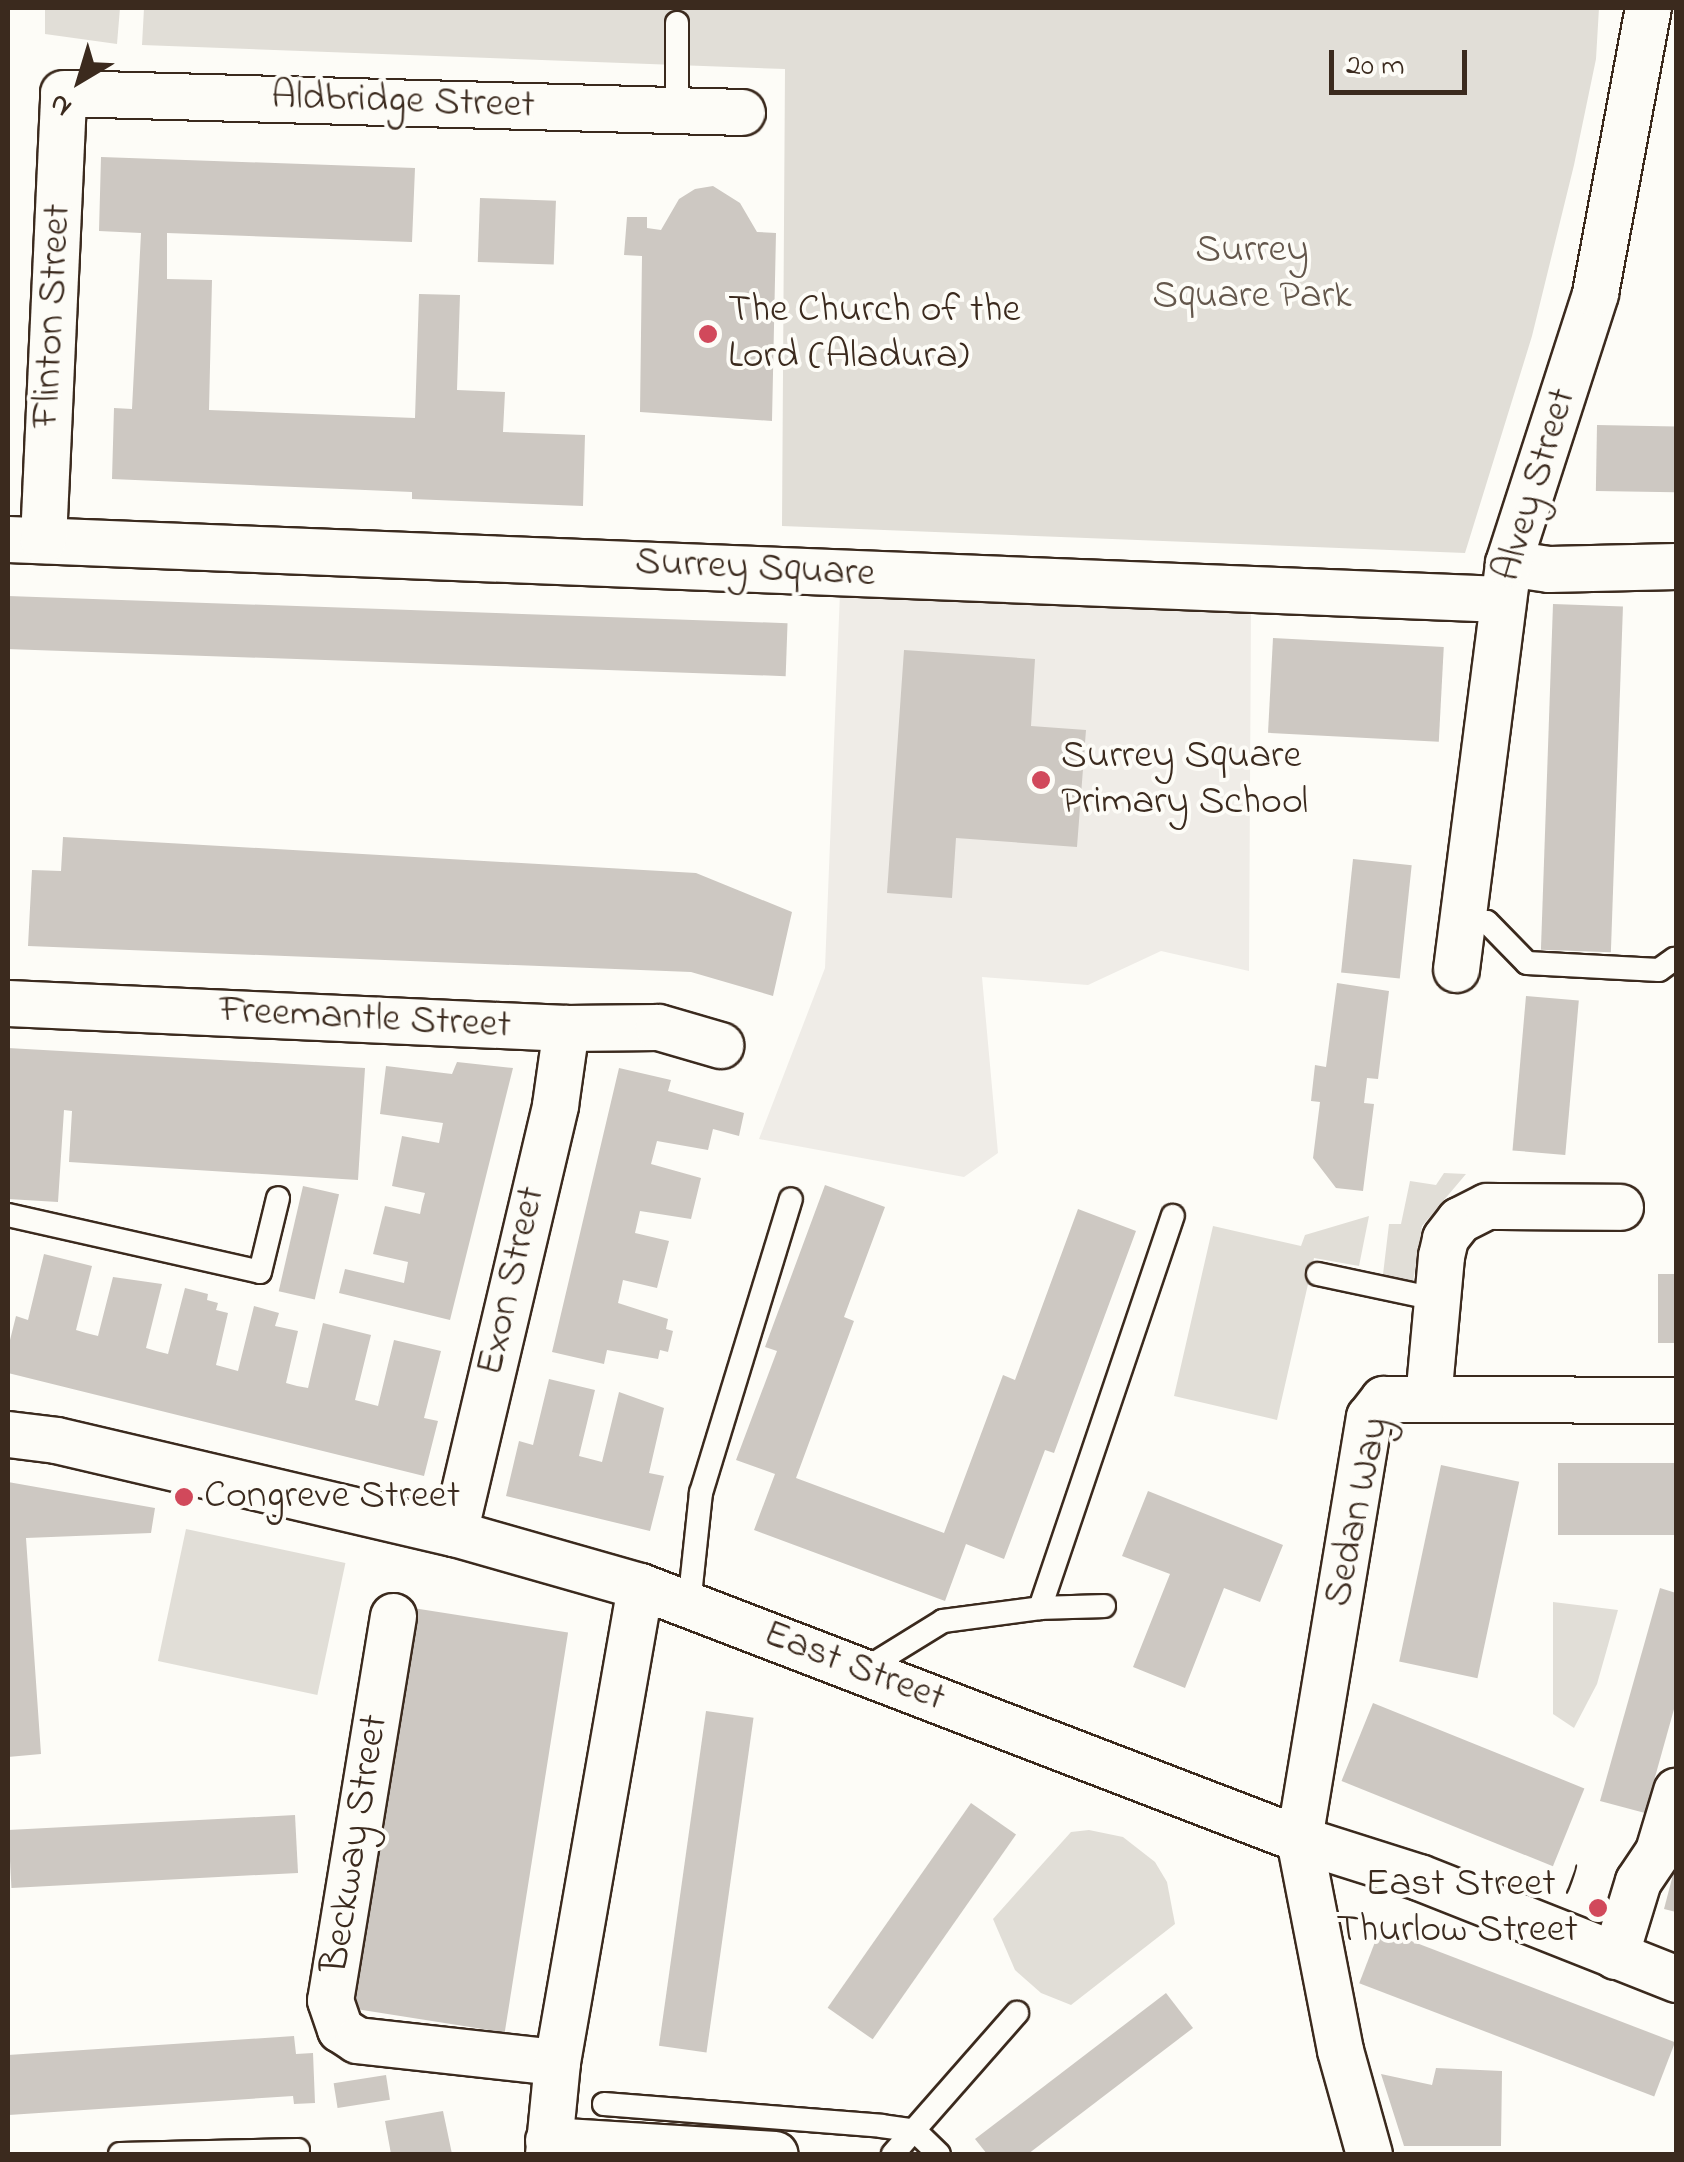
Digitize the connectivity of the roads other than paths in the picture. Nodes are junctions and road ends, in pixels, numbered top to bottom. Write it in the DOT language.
graph roads {
  1 [pos="1648,8"];
  2 [pos="677,23"];
  3 [pos="64,93"];
  4 [pos="677,109"];
  5 [pos="742,112"];
  6 [pos="25,539"];
  7 [pos="1676,566"];
  8 [pos="1505,581"];
  9 [pos="1459,948"];
  10 [pos="1674,959"];
  11 [pos="8,1003"];
  12 [pos="566,1028"];
  13 [pos="720,1045"];
  14 [pos="278,1198"];
  15 [pos="791,1199"];
  16 [pos="1620,1207"];
  17 [pos="8,1215"];
  18 [pos="1173,1216"];
  19 [pos="1318,1274"];
  20 [pos="1436,1298"];
  21 [pos="1428,1399"];
  22 [pos="1676,1400"];
  23 [pos="8,1434"];
  24 [pos="454,1533"];
  25 [pos="640,1586"];
  26 [pos="688,1604"];
  27 [pos="1104,1606"];
  28 [pos="1040,1608"];
  29 [pos="393,1616"];
  30 [pos="862,1671"];
  31 [pos="1676,1791"];
  32 [pos="1299,1839"];
  33 [pos="1614,1956"];
  34 [pos="1676,1979"];
  35 [pos="1017,2013"];
  36 [pos="557,2062"];
  37 [pos="604,2104"];
  38 [pos="915,2131"];
  39 [pos="548,2147"];
  40 [pos="298,2150"];
  41 [pos="120,2154"];
  42 [pos="775,2154"];
  43 [pos="892,2154"];
  44 [pos="939,2154"];
  45 [pos="1369,2154"];
  1 -- 8 [label="street, Alvey Street"];
  2 -- 4 [label="lane"];
  3 -- 4 [label="street, Aldbridge Street"];
  3 -- 6 [label="street, Flinton Street"];
  4 -- 5 [label="street, Aldbridge Street"];
  6 -- 8 [label="street, Surrey Square"];
  7 -- 8 [label="street, Surrey Square"];
  8 -- 9 [label="street, Alvey Street"];
  9 -- 10 [label="lane"];
  11 -- 12 [label="street, Freemantle Street"];
  12 -- 13 [label="street, Freemantle Street"];
  12 -- 24 [label="street, Exon Street"];
  14 -- 17 [label="lane"];
  15 -- 26 [label="lane"];
  16 -- 20 [label="street, Sedan Way"];
  18 -- 28 [label="lane"];
  19 -- 20 [label="lane"];
  20 -- 21 [label="street, Sedan Way"];
  21 -- 22 [label="street"];
  21 -- 32 [label="street, Sedan Way"];
  23 -- 24 [label="street, East Street"];
  24 -- 25 [label="street, East Street"];
  25 -- 26 [label="street, East Street"];
  25 -- 36 [label="street"];
  26 -- 30 [label="street, East Street"];
  27 -- 28 [label="lane"];
  28 -- 30 [label="lane"];
  29 -- 36 [label="street, Beckway Street"];
  30 -- 32 [label="street, East Street"];
  31 -- 33 [label="street"];
  32 -- 33 [label="street, East Street"];
  32 -- 45 [label="street"];
  33 -- 34 [label="street, East Street"];
  35 -- 38 [label="lane"];
  36 -- 39 [label="street"];
  37 -- 38 [label="lane"];
  38 -- 43 [label="lane"];
  38 -- 44 [label="lane"];
  39 -- 42 [label="street"];
  40 -- 41 [label="lane"];
}
